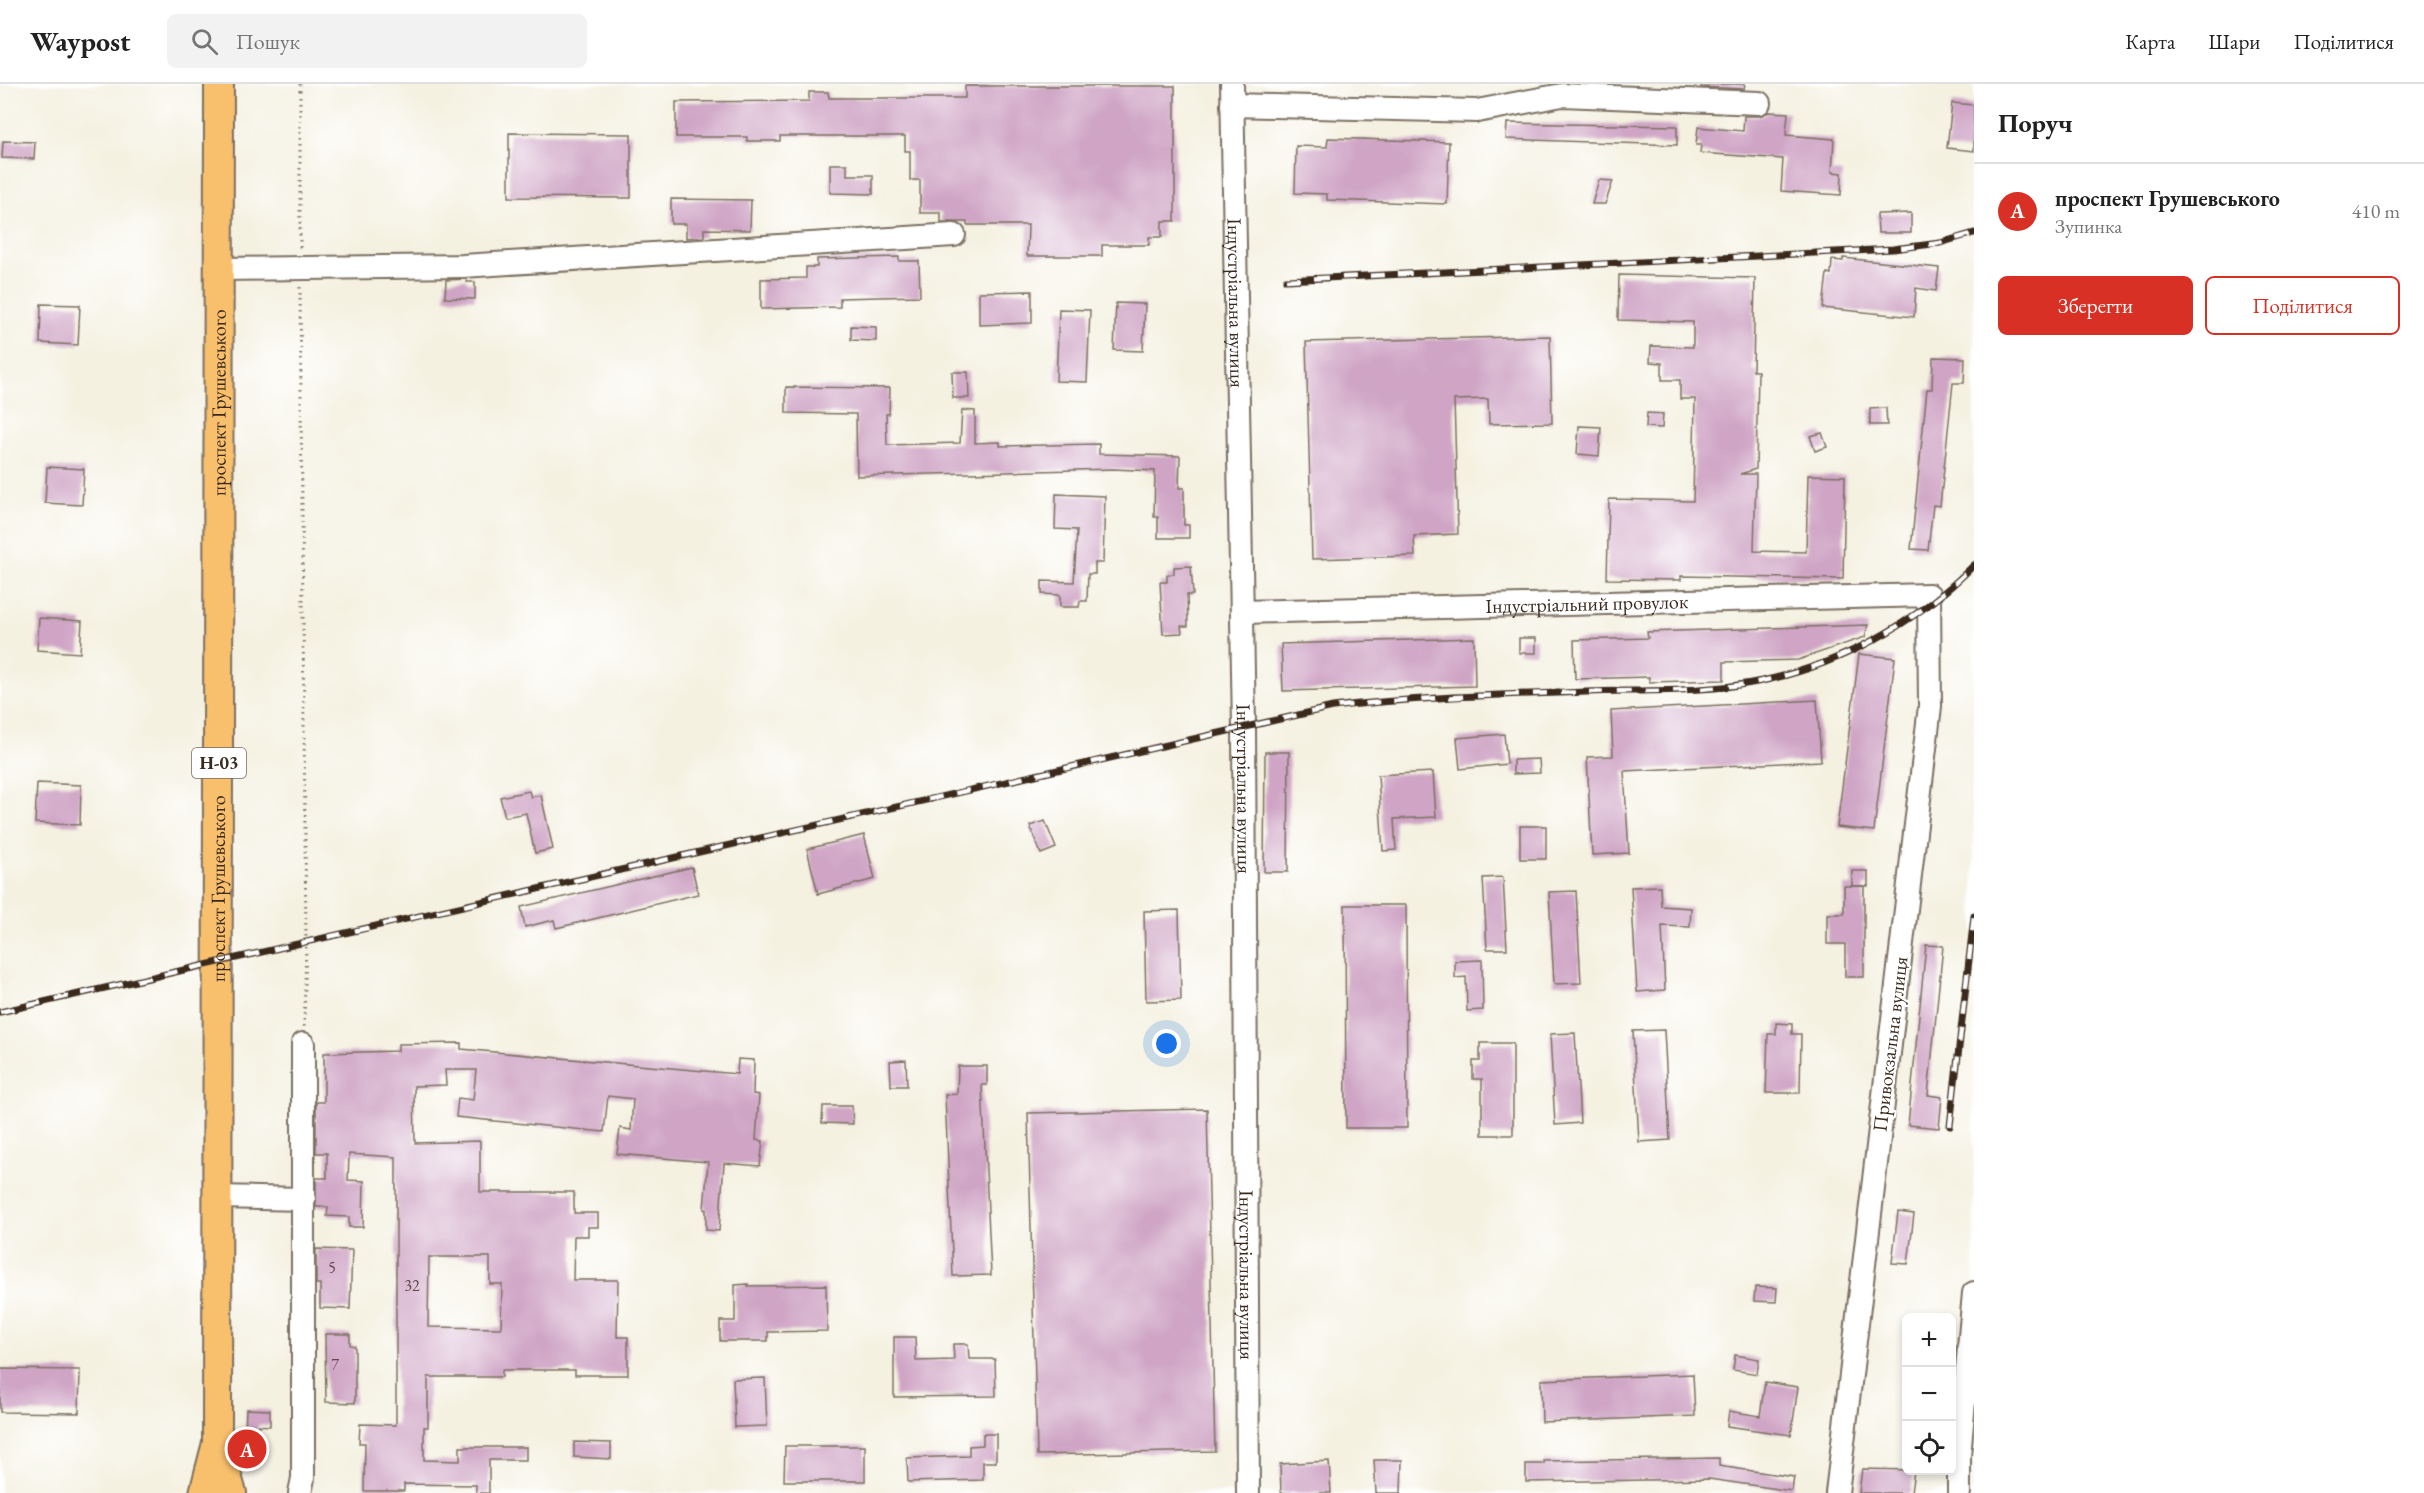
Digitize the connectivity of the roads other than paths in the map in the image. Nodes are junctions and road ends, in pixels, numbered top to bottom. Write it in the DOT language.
graph roads {
  1 [pos="219,84"];
  2 [pos="1232,94"];
  3 [pos="1759,103"];
  4 [pos="954,235"];
  5 [pos="219,269"];
  6 [pos="1929,595"];
  7 [pos="1243,612"];
  8 [pos="303,1044"];
  9 [pos="218,1197"];
  10 [pos="304,1199"];
  11 [pos="1974,1293"];
  12 [pos="217,1443"];
  13 [pos="204,1493"];
  14 [pos="232,1493"];
  15 [pos="300,1493"];
  16 [pos="1248,1493"];
  17 [pos="1837,1493"];
  18 [pos="1959,1493"];
  1 -- 5 [label="main road, проспект Грушевського / Н-03"];
  2 -- 3 [label="street"];
  2 -- 7 [label="street, Індустріальна вулиця"];
  4 -- 5 [label="street"];
  5 -- 9 [label="main road, проспект Грушевського / Н-03"];
  6 -- 7 [label="street, Індустріальний провулок"];
  6 -- 17 [label="street, Привокзальна вулиця"];
  7 -- 16 [label="street, Індустріальна вулиця"];
  8 -- 10 [label="street"];
  9 -- 10 [label="street"];
  9 -- 12 [label="main road, проспект Грушевського / Н-03"];
  10 -- 15 [label="street"];
  11 -- 18 [label="street"];
  12 -- 13 [label="main road, проспект Грушевського / Н-03"];
  12 -- 14 [label="main road, проспект Грушевського / Н-03"];
}
